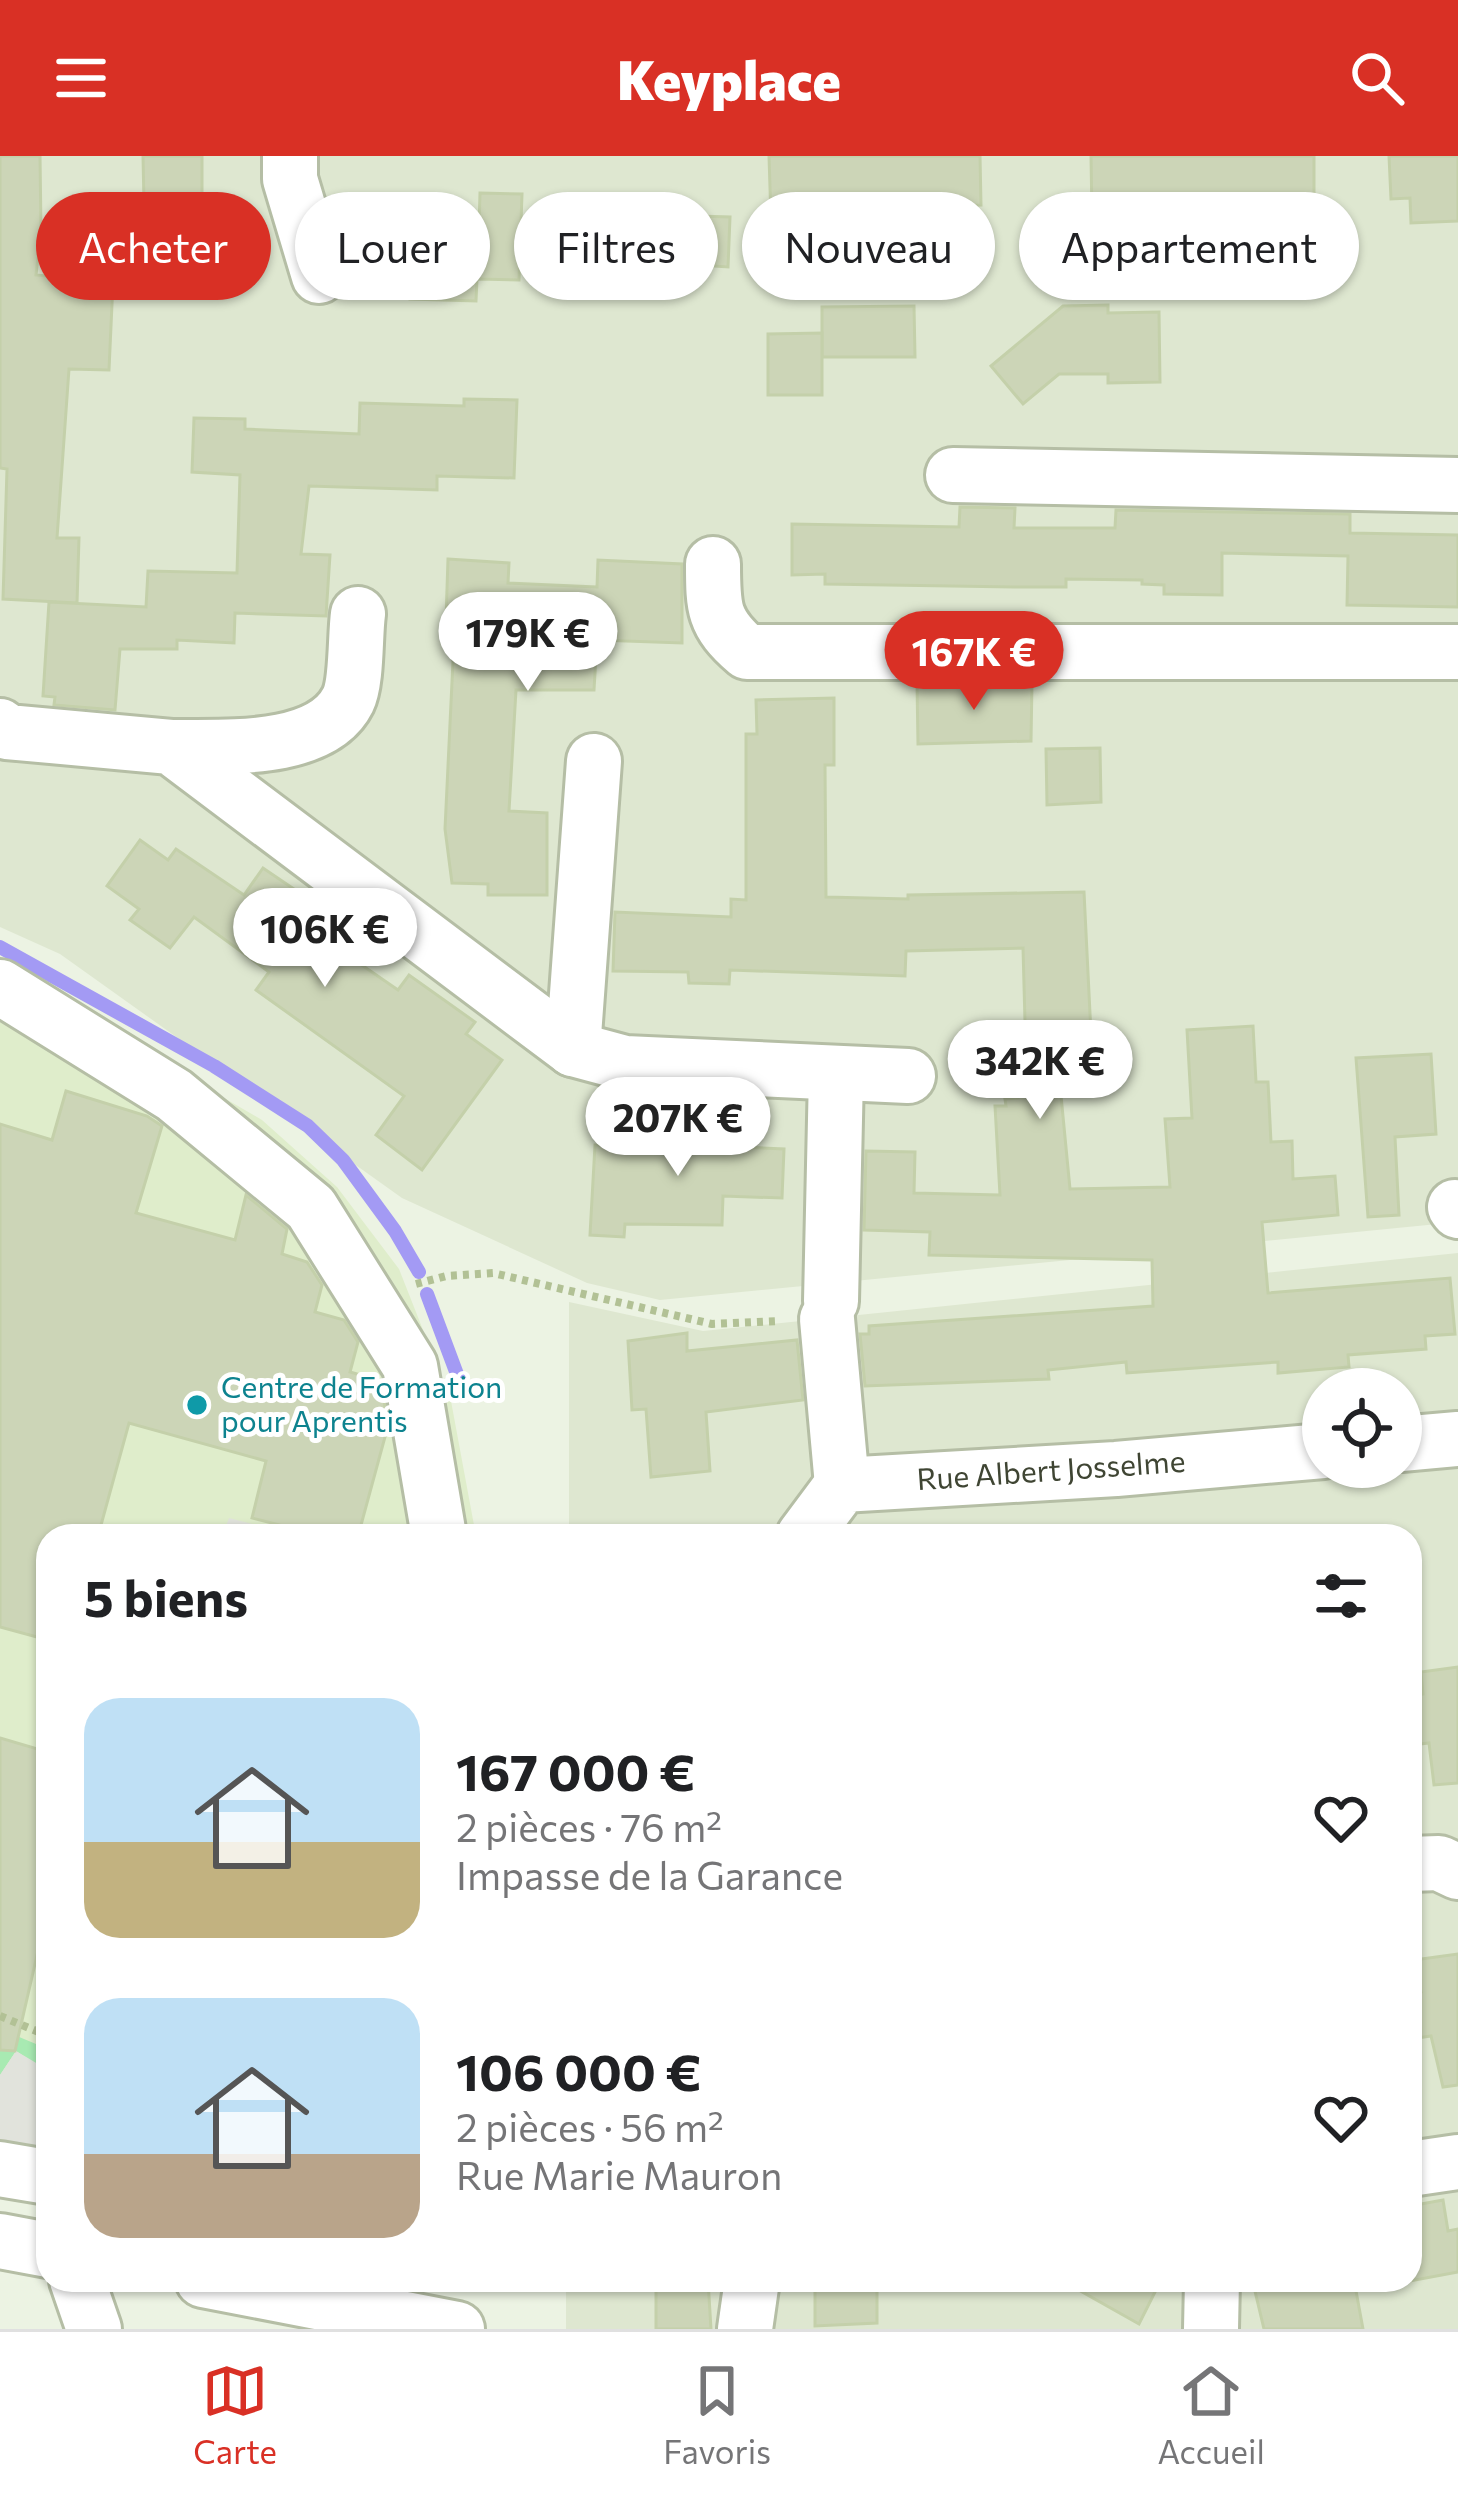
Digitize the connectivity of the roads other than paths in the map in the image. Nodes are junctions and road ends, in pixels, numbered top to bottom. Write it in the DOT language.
graph roads {
  1 [pos="290,156"];
  2 [pos="295,196"];
  3 [pos="953,475"];
  4 [pos="1458,484"];
  5 [pos="713,565"];
  6 [pos="358,614"];
  7 [pos="1458,652"];
  8 [pos="0,726"];
  9 [pos="171,747"];
  10 [pos="594,761"];
  11 [pos="0,988"];
  12 [pos="573,1048"];
  13 [pos="836,1073"];
  14 [pos="908,1076"];
  15 [pos="1458,1439"];
  16 [pos="1422,1442"];
  17 [pos="1302,1452"];
  18 [pos="842,1485"];
  19 [pos="438,1524"];
  20 [pos="813,1524"];
  21 [pos="1422,1863"];
  22 [pos="1458,1872"];
  23 [pos="1458,2162"];
  24 [pos="1422,2167"];
  25 [pos="0,2168"];
  26 [pos="36,2175"];
  27 [pos="0,2242"];
  28 [pos="36,2248"];
  29 [pos="81,2292"];
  30 [pos="750,2292"];
  31 [pos="1212,2292"];
  32 [pos="220,2298"];
  33 [pos="94,2329"];
  34 [pos="457,2329"];
  35 [pos="745,2329"];
  36 [pos="1211,2329"];
  1 -- 2 [label="street"];
  3 -- 4 [label="street"];
  5 -- 7 [label="street"];
  6 -- 9 [label="street"];
  8 -- 9 [label="street"];
  9 -- 12 [label="street"];
  10 -- 12 [label="street"];
  11 -- 19 [label="street"];
  12 -- 13 [label="street"];
  13 -- 14 [label="street"];
  13 -- 18 [label="street"];
  15 -- 16 [label="street"];
  17 -- 18 [label="street, Rue Albert Josselme"];
  18 -- 20 [label="street"];
  21 -- 22 [label="street"];
  23 -- 24 [label="street"];
  25 -- 26 [label="street"];
  27 -- 28 [label="street"];
  29 -- 33 [label="street"];
  30 -- 35 [label="street"];
  31 -- 36 [label="street"];
  32 -- 34 [label="street"];
}
